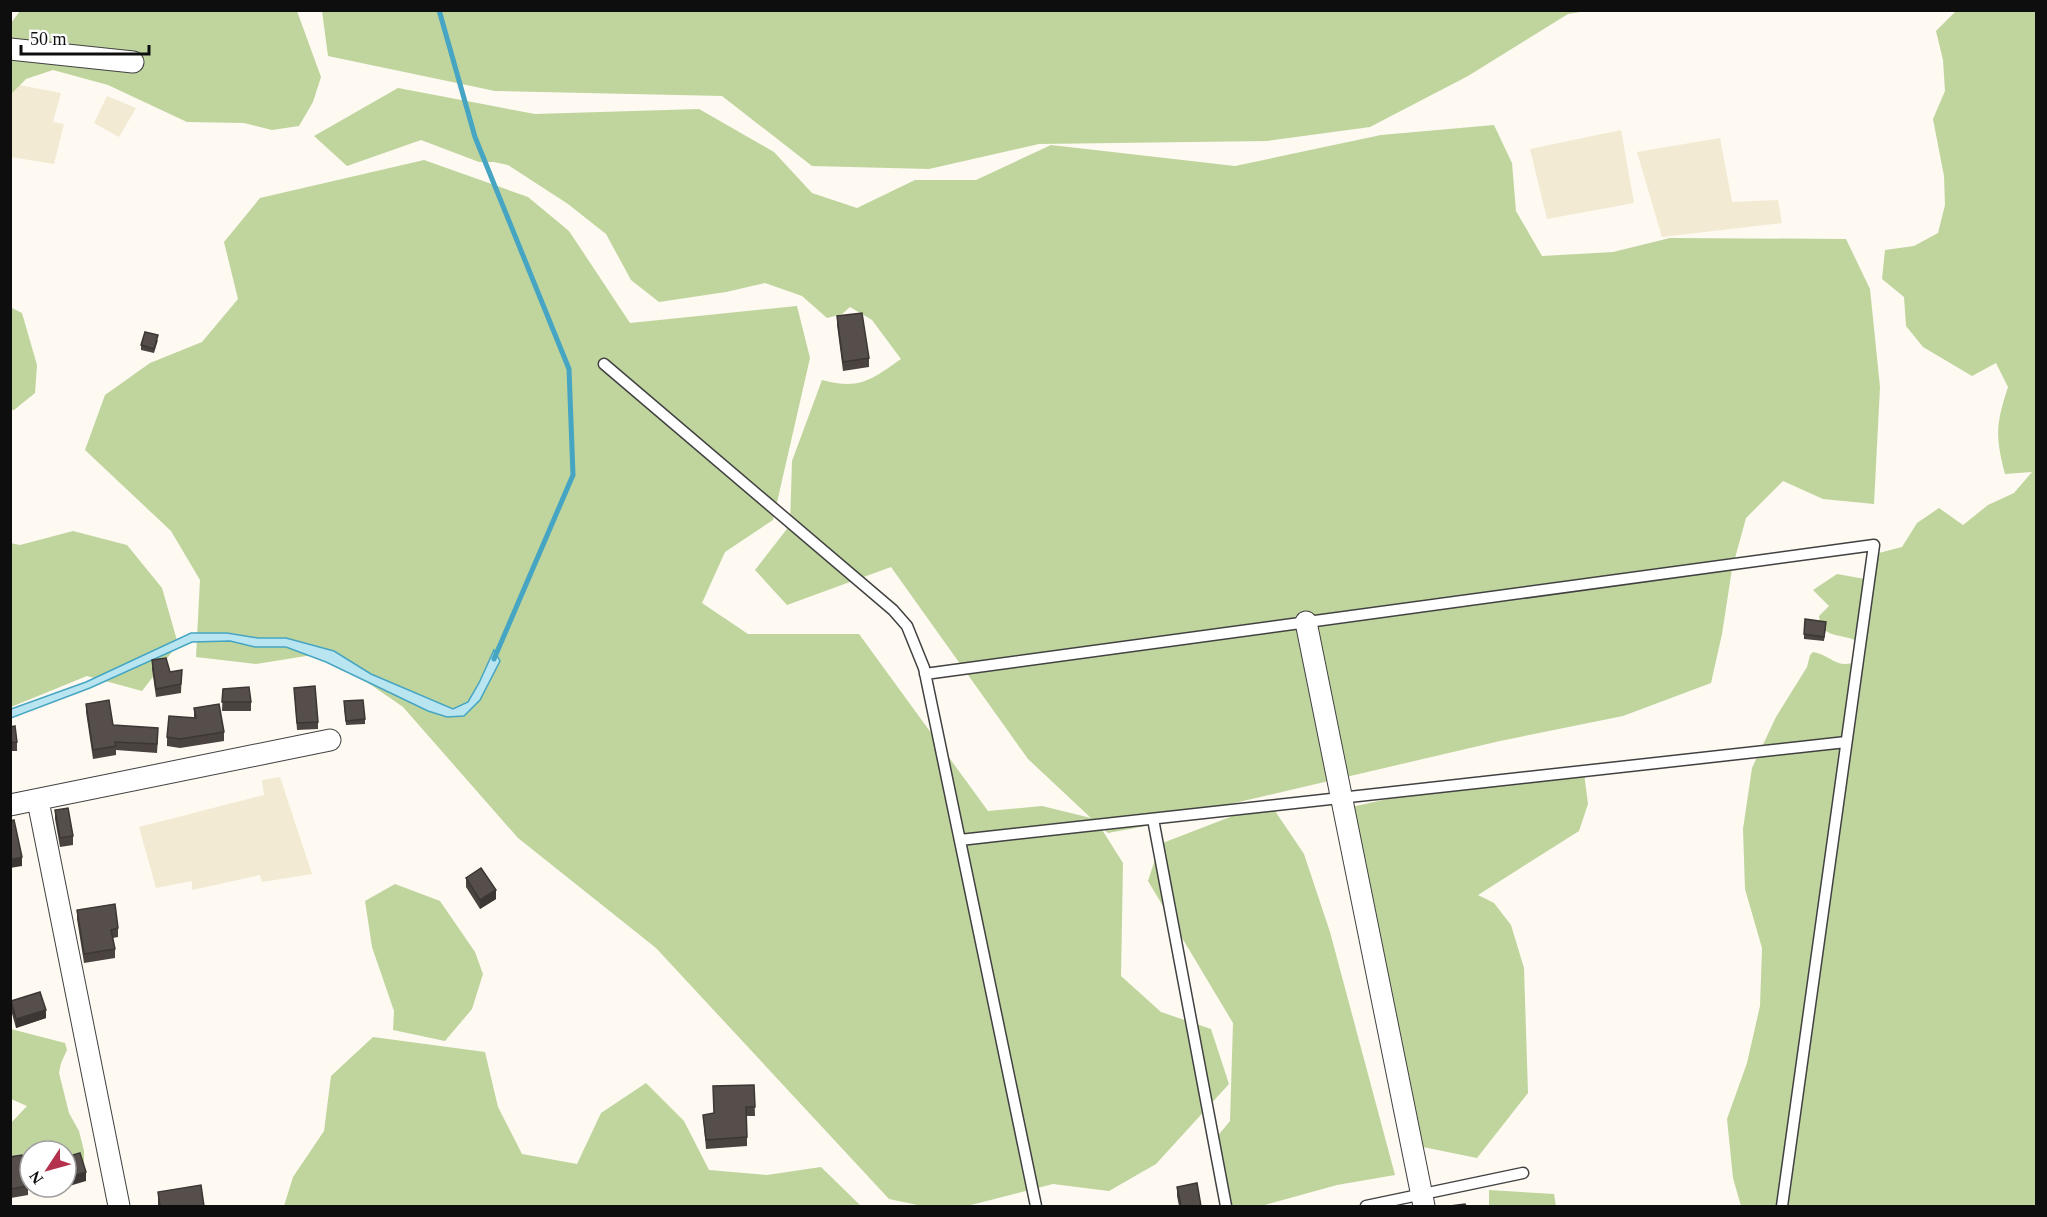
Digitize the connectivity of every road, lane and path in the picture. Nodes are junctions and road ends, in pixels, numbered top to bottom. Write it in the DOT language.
graph roads {
  1 [pos="10,49"];
  2 [pos="134,62"];
  3 [pos="604,364"];
  4 [pos="1305,622"];
  5 [pos="925,674"];
  6 [pos="330,740"];
  7 [pos="1846,742"];
  8 [pos="1341,798"];
  9 [pos="38,801"];
  10 [pos="10,806"];
  11 [pos="1153,819"];
  12 [pos="960,840"];
  13 [pos="1523,1173"];
  14 [pos="1422,1201"];
  15 [pos="119,1206"];
  16 [pos="1036,1206"];
  17 [pos="1226,1206"];
  18 [pos="1366,1206"];
  19 [pos="1782,1206"];
  1 -- 2 [label="street"];
  3 -- 5 [label="lane"];
  4 -- 5 [label="lane"];
  4 -- 7 [label="lane"];
  4 -- 8 [label="street"];
  5 -- 12 [label="lane"];
  6 -- 9 [label="street"];
  7 -- 8 [label="lane"];
  7 -- 19 [label="lane"];
  8 -- 11 [label="lane"];
  8 -- 14 [label="street"];
  9 -- 10 [label="street"];
  9 -- 15 [label="street"];
  11 -- 12 [label="lane"];
  11 -- 17 [label="lane"];
  12 -- 16 [label="lane"];
  13 -- 14 [label="lane"];
  14 -- 18 [label="lane"];
}
